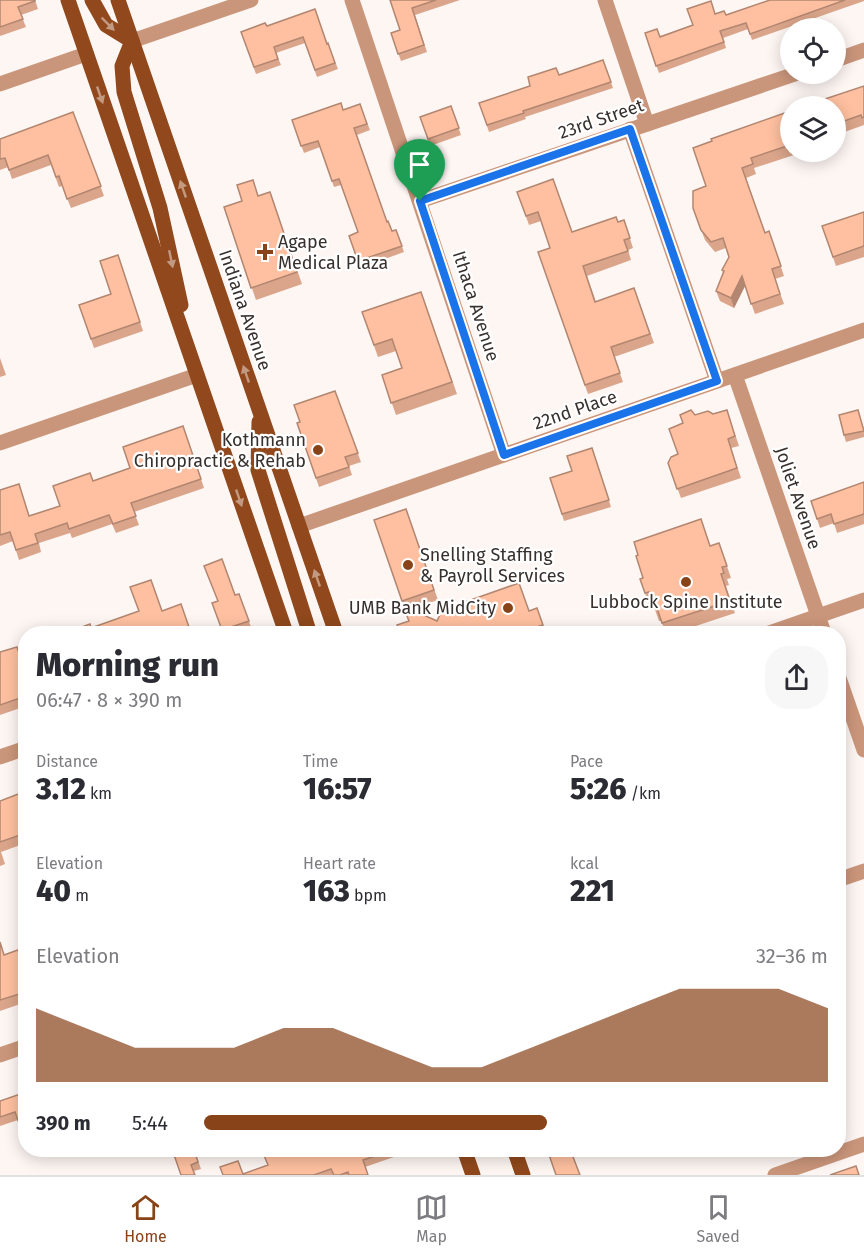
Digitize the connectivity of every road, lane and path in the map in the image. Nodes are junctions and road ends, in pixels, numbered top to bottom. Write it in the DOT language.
graph roads {
  1 [pos="68,0"];
  2 [pos="92,0"];
  3 [pos="118,0"];
  4 [pos="251,0"];
  5 [pos="352,0"];
  6 [pos="605,0"];
  7 [pos="132,41"];
  8 [pos="864,50"];
  9 [pos="86,54"];
  10 [pos="846,56"];
  11 [pos="780,79"];
  12 [pos="0,84"];
  13 [pos="647,124"];
  14 [pos="630,129"];
  15 [pos="420,201"];
  16 [pos="864,330"];
  17 [pos="197,375"];
  18 [pos="735,375"];
  19 [pos="717,381"];
  20 [pos="260,412"];
  21 [pos="0,442"];
  22 [pos="504,455"];
  23 [pos="299,526"];
  24 [pos="864,600"];
  25 [pos="818,616"];
  26 [pos="284,626"];
  27 [pos="307,626"];
  28 [pos="334,626"];
  29 [pos="789,626"];
  30 [pos="822,626"];
  31 [pos="846,698"];
  32 [pos="864,750"];
  33 [pos="18,751"];
  34 [pos="0,757"];
  35 [pos="864,871"];
  36 [pos="846,877"];
  37 [pos="18,1049"];
  38 [pos="0,1055"];
  39 [pos="864,1144"];
  40 [pos="846,1150"];
  41 [pos="467,1157"];
  42 [pos="517,1157"];
  43 [pos="827,1157"];
  44 [pos="473,1175"];
  45 [pos="523,1175"];
  46 [pos="775,1175"];
  1 -- 9 [label="main road"];
  2 -- 7 [label="main road, one-way"];
  3 -- 7 [label="main road, Indiana Avenue"];
  4 -- 7 [label="street"];
  5 -- 15 [label="street, Ithaca Avenue"];
  6 -- 13 [label="street"];
  7 -- 17 [label="main road, one-way"];
  20 -- 7 [label="main road, Indiana Avenue, one-way"];
  8 -- 10 [label="street"];
  9 -- 12 [label="street"];
  9 -- 17 [label="main road, one-way"];
  11 -- 13 [label="street, 23rd Street"];
  13 -- 14 [label="street, 23rd Street"];
  14 -- 15 [label="street, 23rd Street"];
  14 -- 19 [label="street"];
  15 -- 22 [label="street, Ithaca Avenue"];
  16 -- 18 [label="street, 22nd Place"];
  17 -- 21 [label="street"];
  17 -- 26 [label="main road, one-way"];
  18 -- 19 [label="street, 22nd Place"];
  18 -- 25 [label="street, Joliet Avenue"];
  19 -- 22 [label="street, 22nd Place"];
  20 -- 23 [label="main road, Indiana Avenue"];
  20 -- 27 [label="main road"];
  22 -- 23 [label="street, 22nd Place"];
  28 -- 23 [label="main road, Indiana Avenue, one-way"];
  24 -- 25 [label="street"];
  25 -- 29 [label="street"];
  25 -- 30 [label="street, Joliet Avenue"];
  31 -- 32 [label="street"];
  33 -- 34 [label="street"];
  35 -- 36 [label="street"];
  37 -- 38 [label="street"];
  39 -- 40 [label="street"];
  41 -- 44 [label="main road"];
  42 -- 45 [label="main road"];
  43 -- 46 [label="street"];
}
